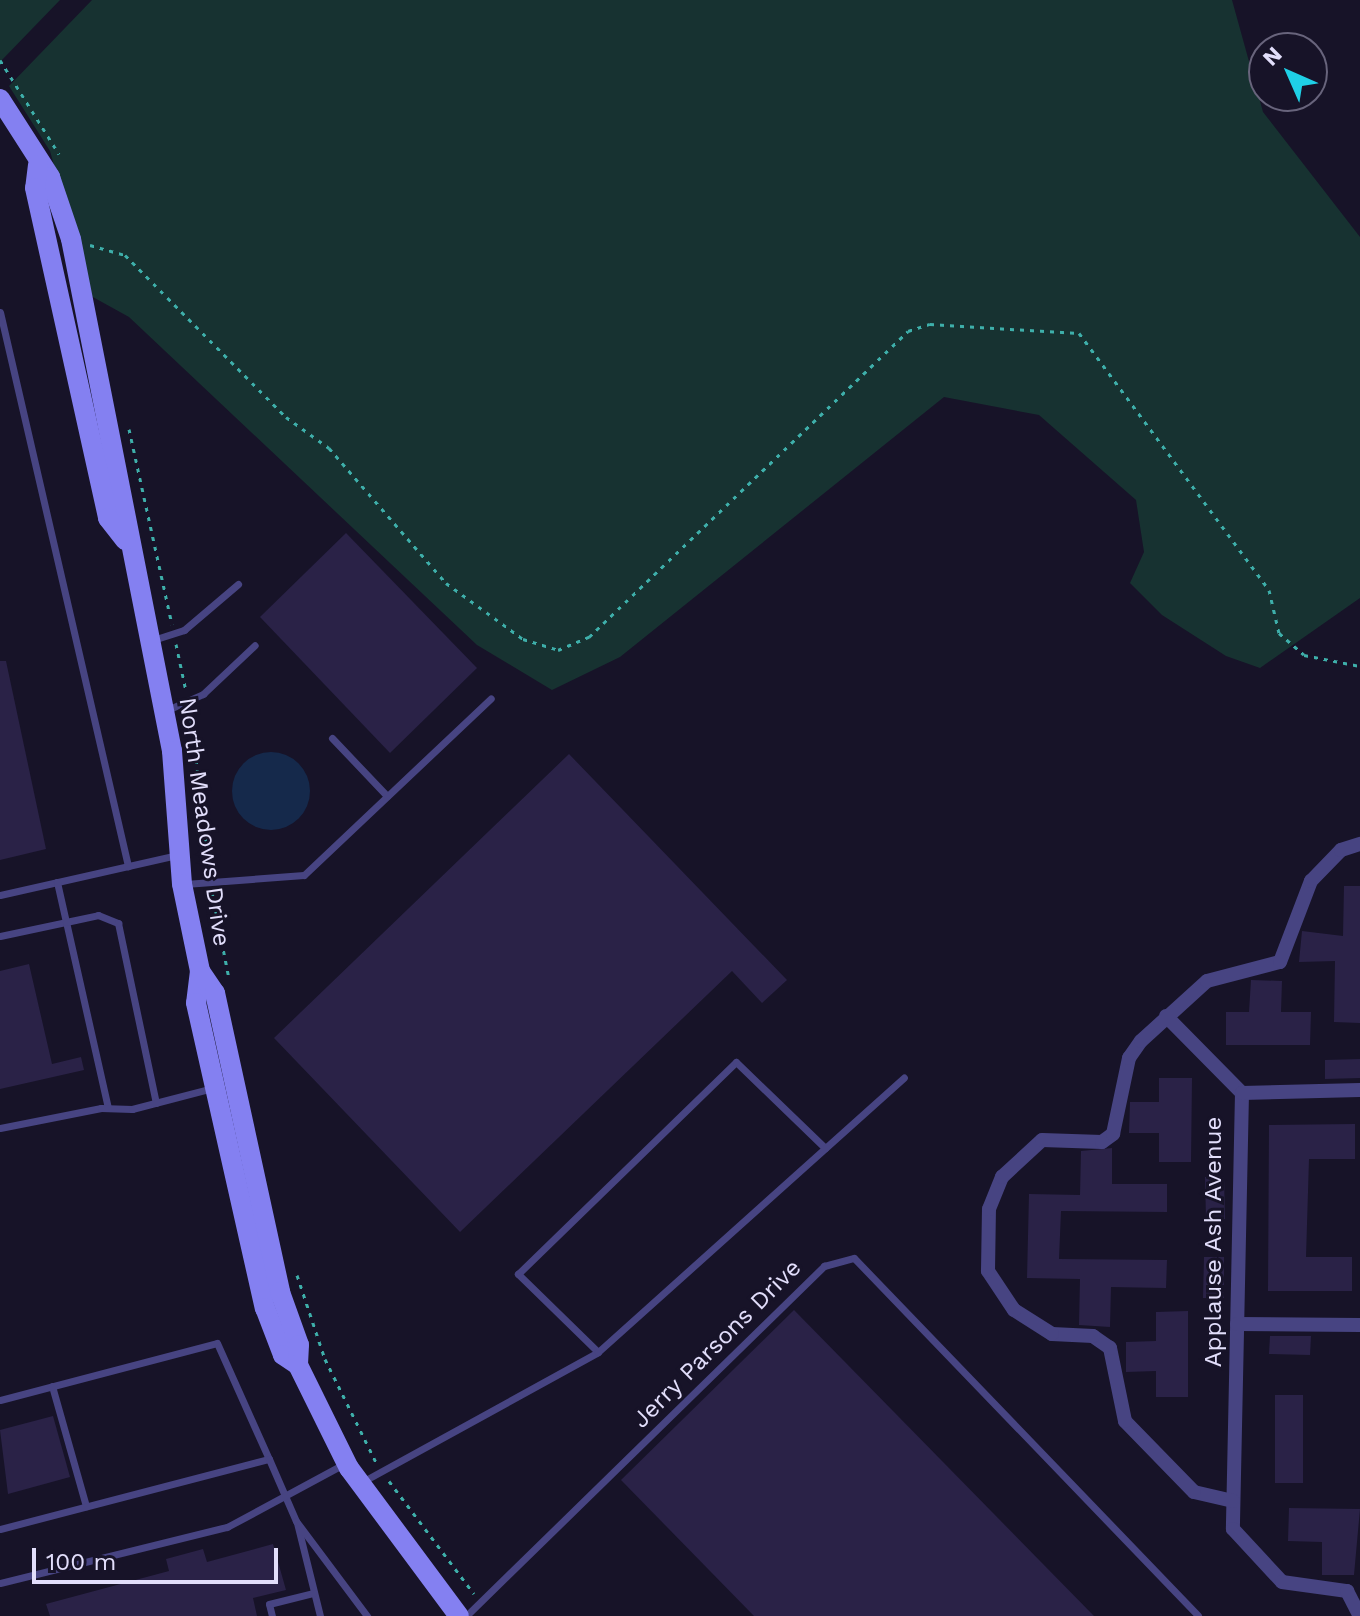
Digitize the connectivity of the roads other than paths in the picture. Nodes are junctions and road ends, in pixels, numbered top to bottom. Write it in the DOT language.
graph roads {
  1 [pos="0,99"];
  2 [pos="38,165"];
  3 [pos="0,312"];
  4 [pos="125,540"];
  5 [pos="238,584"];
  6 [pos="147,641"];
  7 [pos="255,645"];
  8 [pos="491,698"];
  9 [pos="163,712"];
  10 [pos="332,738"];
  11 [pos="387,796"];
  12 [pos="1360,844"];
  13 [pos="179,854"];
  14 [pos="128,866"];
  15 [pos="57,882"];
  16 [pos="182,884"];
  17 [pos="0,895"];
  18 [pos="66,922"];
  19 [pos="0,936"];
  20 [pos="1166,1016"];
  21 [pos="904,1077"];
  22 [pos="225,1085"];
  23 [pos="1360,1090"];
  24 [pos="1242,1093"];
  25 [pos="156,1103"];
  26 [pos="108,1108"];
  27 [pos="0,1128"];
  28 [pos="825,1148"];
  29 [pos="1237,1324"];
  30 [pos="1360,1325"];
  31 [pos="598,1352"];
  32 [pos="52,1386"];
  33 [pos="0,1400"];
  34 [pos="269,1459"];
  35 [pos="346,1463"];
  36 [pos="360,1483"];
  37 [pos="285,1494"];
  38 [pos="1233,1501"];
  39 [pos="86,1506"];
  40 [pos="296,1521"];
  41 [pos="0,1529"];
  42 [pos="0,1583"];
  43 [pos="313,1593"];
  44 [pos="272,1616"];
  45 [pos="320,1616"];
  46 [pos="367,1616"];
  47 [pos="459,1616"];
  48 [pos="466,1616"];
  49 [pos="1198,1616"];
  50 [pos="1360,1616"];
  1 -- 2 [label="street, North Meadows Drive"];
  2 -- 4 [label="street, North Meadows Drive"];
  2 -- 4 [label="street, North Meadows Drive"];
  3 -- 14 [label="lane"];
  4 -- 6 [label="street, North Meadows Drive"];
  5 -- 6 [label="lane"];
  6 -- 9 [label="street, North Meadows Drive"];
  7 -- 9 [label="lane"];
  8 -- 11 [label="lane"];
  9 -- 13 [label="street, North Meadows Drive"];
  10 -- 11 [label="lane"];
  11 -- 16 [label="lane"];
  12 -- 20 [label="street"];
  13 -- 14 [label="lane"];
  13 -- 16 [label="street, North Meadows Drive"];
  14 -- 15 [label="lane"];
  15 -- 17 [label="lane"];
  15 -- 18 [label="lane"];
  16 -- 22 [label="street, North Meadows Drive"];
  18 -- 19 [label="lane"];
  18 -- 25 [label="lane"];
  18 -- 26 [label="lane"];
  20 -- 24 [label="street, Applause Ash Avenue"];
  20 -- 38 [label="street"];
  21 -- 28 [label="lane"];
  22 -- 25 [label="lane"];
  22 -- 35 [label="street, North Meadows Drive"];
  23 -- 24 [label="street"];
  24 -- 29 [label="street, Applause Ash Avenue"];
  25 -- 26 [label="lane"];
  26 -- 27 [label="lane"];
  28 -- 31 [label="lane"];
  28 -- 31 [label="lane"];
  29 -- 30 [label="street"];
  29 -- 38 [label="street, Applause Ash Avenue"];
  31 -- 36 [label="lane"];
  32 -- 33 [label="lane"];
  32 -- 34 [label="lane"];
  32 -- 39 [label="lane"];
  34 -- 37 [label="lane"];
  34 -- 39 [label="lane"];
  35 -- 36 [label="street, North Meadows Drive"];
  35 -- 37 [label="lane"];
  36 -- 47 [label="street, North Meadows Drive"];
  37 -- 40 [label="lane"];
  37 -- 42 [label="lane"];
  38 -- 50 [label="street, Applause Ash Avenue"];
  39 -- 41 [label="lane"];
  40 -- 43 [label="lane"];
  40 -- 46 [label="lane"];
  43 -- 44 [label="lane"];
  43 -- 45 [label="lane"];
  48 -- 49 [label="lane, Jerry Parsons Drive"];
}
